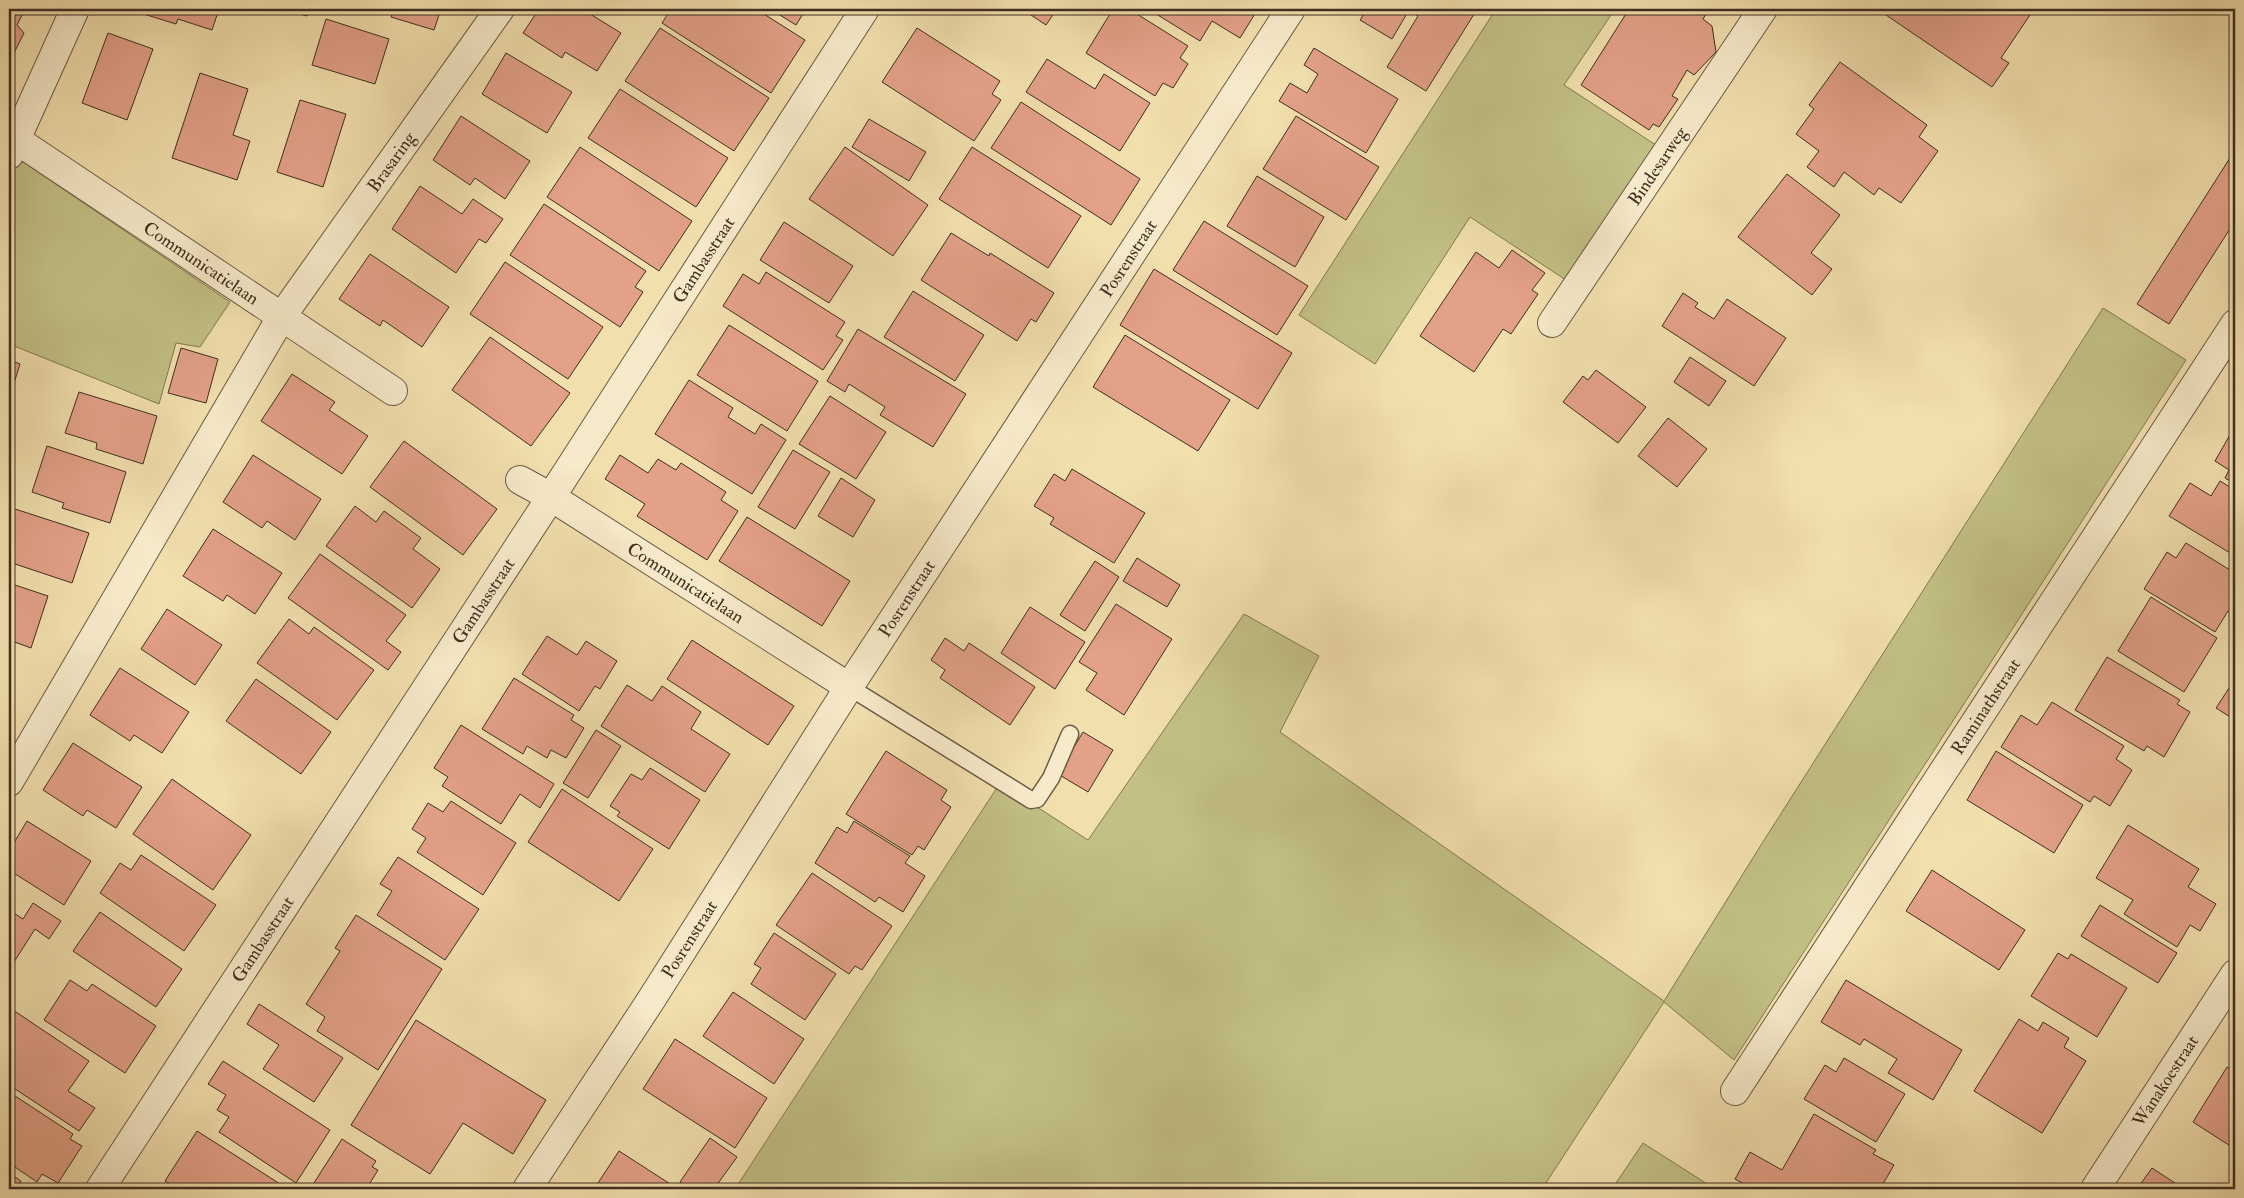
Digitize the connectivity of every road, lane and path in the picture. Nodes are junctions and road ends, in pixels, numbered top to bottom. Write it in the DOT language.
graph roads {
  1 [pos="75,9"];
  2 [pos="500,9"];
  3 [pos="865,9"];
  4 [pos="1291,9"];
  5 [pos="1763,9"];
  6 [pos="11,143"];
  7 [pos="282,316"];
  8 [pos="1552,323"];
  9 [pos="2235,324"];
  10 [pos="393,391"];
  11 [pos="520,480"];
  12 [pos="551,497"];
  13 [pos="849,688"];
  14 [pos="1070,734"];
  15 [pos="9,782"];
  16 [pos="2235,974"];
  17 [pos="1735,1091"];
  18 [pos="100,1189"];
  19 [pos="527,1189"];
  20 [pos="2095,1189"];
  1 -- 6 [label="street"];
  2 -- 7 [label="street, Brasaring"];
  3 -- 12 [label="street, Gambasstraat"];
  4 -- 13 [label="street, Posrenstraat"];
  5 -- 8 [label="street, Bindesarweg"];
  6 -- 7 [label="street, Communicatielaan"];
  7 -- 10 [label="street, Communicatielaan"];
  7 -- 15 [label="street, Brasaring"];
  9 -- 17 [label="street, Raminathstraat"];
  11 -- 12 [label="street, Communicatielaan"];
  12 -- 13 [label="street, Communicatielaan"];
  12 -- 18 [label="street, Gambasstraat"];
  13 -- 14 [label="lane"];
  13 -- 19 [label="street, Posrenstraat"];
  16 -- 20 [label="street, Wanakoestraat"];
}
